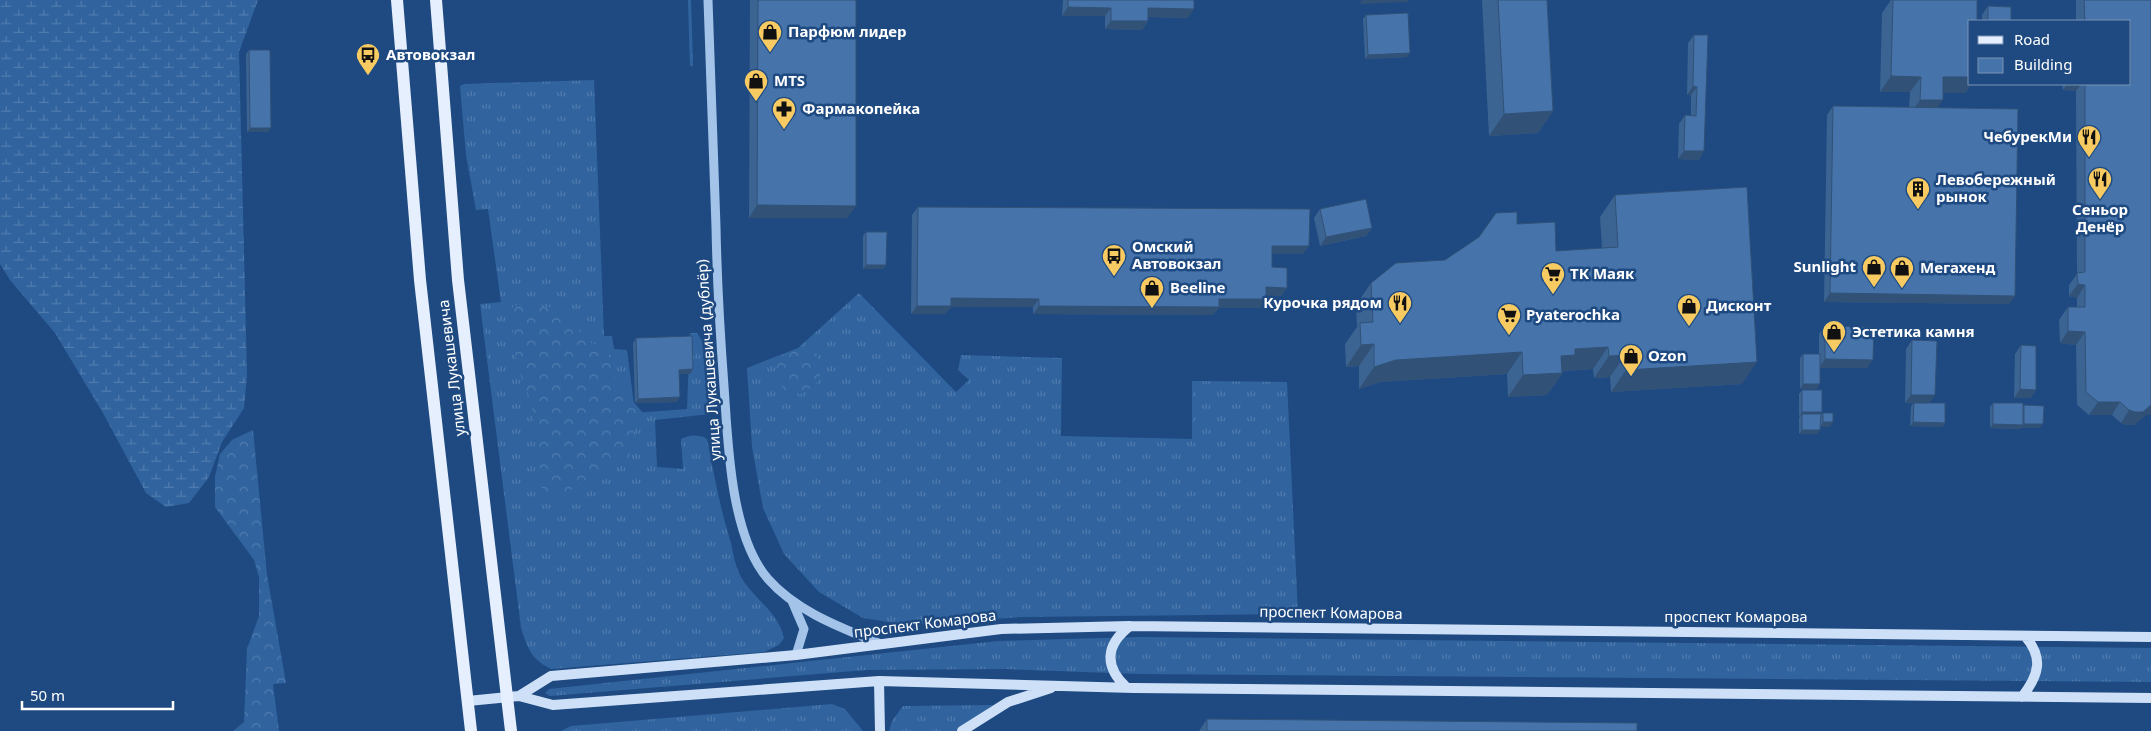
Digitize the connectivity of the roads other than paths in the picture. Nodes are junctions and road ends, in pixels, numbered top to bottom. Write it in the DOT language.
graph roads {
  1 [pos="397,0"];
  2 [pos="436,0"];
  3 [pos="708,0"];
  4 [pos="792,600"];
  5 [pos="1130,626"];
  6 [pos="2025,636"];
  7 [pos="2151,637"];
  8 [pos="882,644"];
  9 [pos="796,655"];
  10 [pos="880,681"];
  11 [pos="1059,686"];
  12 [pos="1127,688"];
  13 [pos="513,697"];
  14 [pos="2022,697"];
  15 [pos="2151,698"];
  16 [pos="468,701"];
  17 [pos="471,731"];
  18 [pos="511,731"];
  19 [pos="880,731"];
  20 [pos="962,731"];
  1 -- 16 [label="main road, улица Лукашевича"];
  2 -- 13 [label="main road, улица Лукашевича"];
  3 -- 4 [label="street, улица Лукашевича (дублёр)"];
  4 -- 8 [label="street, улица Лукашевича (дублёр)"];
  4 -- 9 [label="street"];
  5 -- 6 [label="main road, проспект Комарова"];
  5 -- 8 [label="main road, проспект Комарова"];
  5 -- 12 [label="main road"];
  6 -- 7 [label="main road, проспект Комарова"];
  6 -- 14 [label="main road"];
  8 -- 9 [label="main road, проспект Комарова"];
  9 -- 13 [label="main road, проспект Комарова"];
  10 -- 11 [label="main road, проспект Комарова"];
  10 -- 13 [label="main road, проспект Комарова"];
  10 -- 19 [label="main road"];
  11 -- 12 [label="main road, проспект Комарова"];
  11 -- 20 [label="main road"];
  12 -- 14 [label="main road, проспект Комарова"];
  13 -- 16 [label="main road, проспект Комарова"];
  13 -- 18 [label="main road, улица Лукашевича"];
  14 -- 15 [label="main road, проспект Комарова"];
  16 -- 17 [label="main road, улица Лукашевича"];
}
